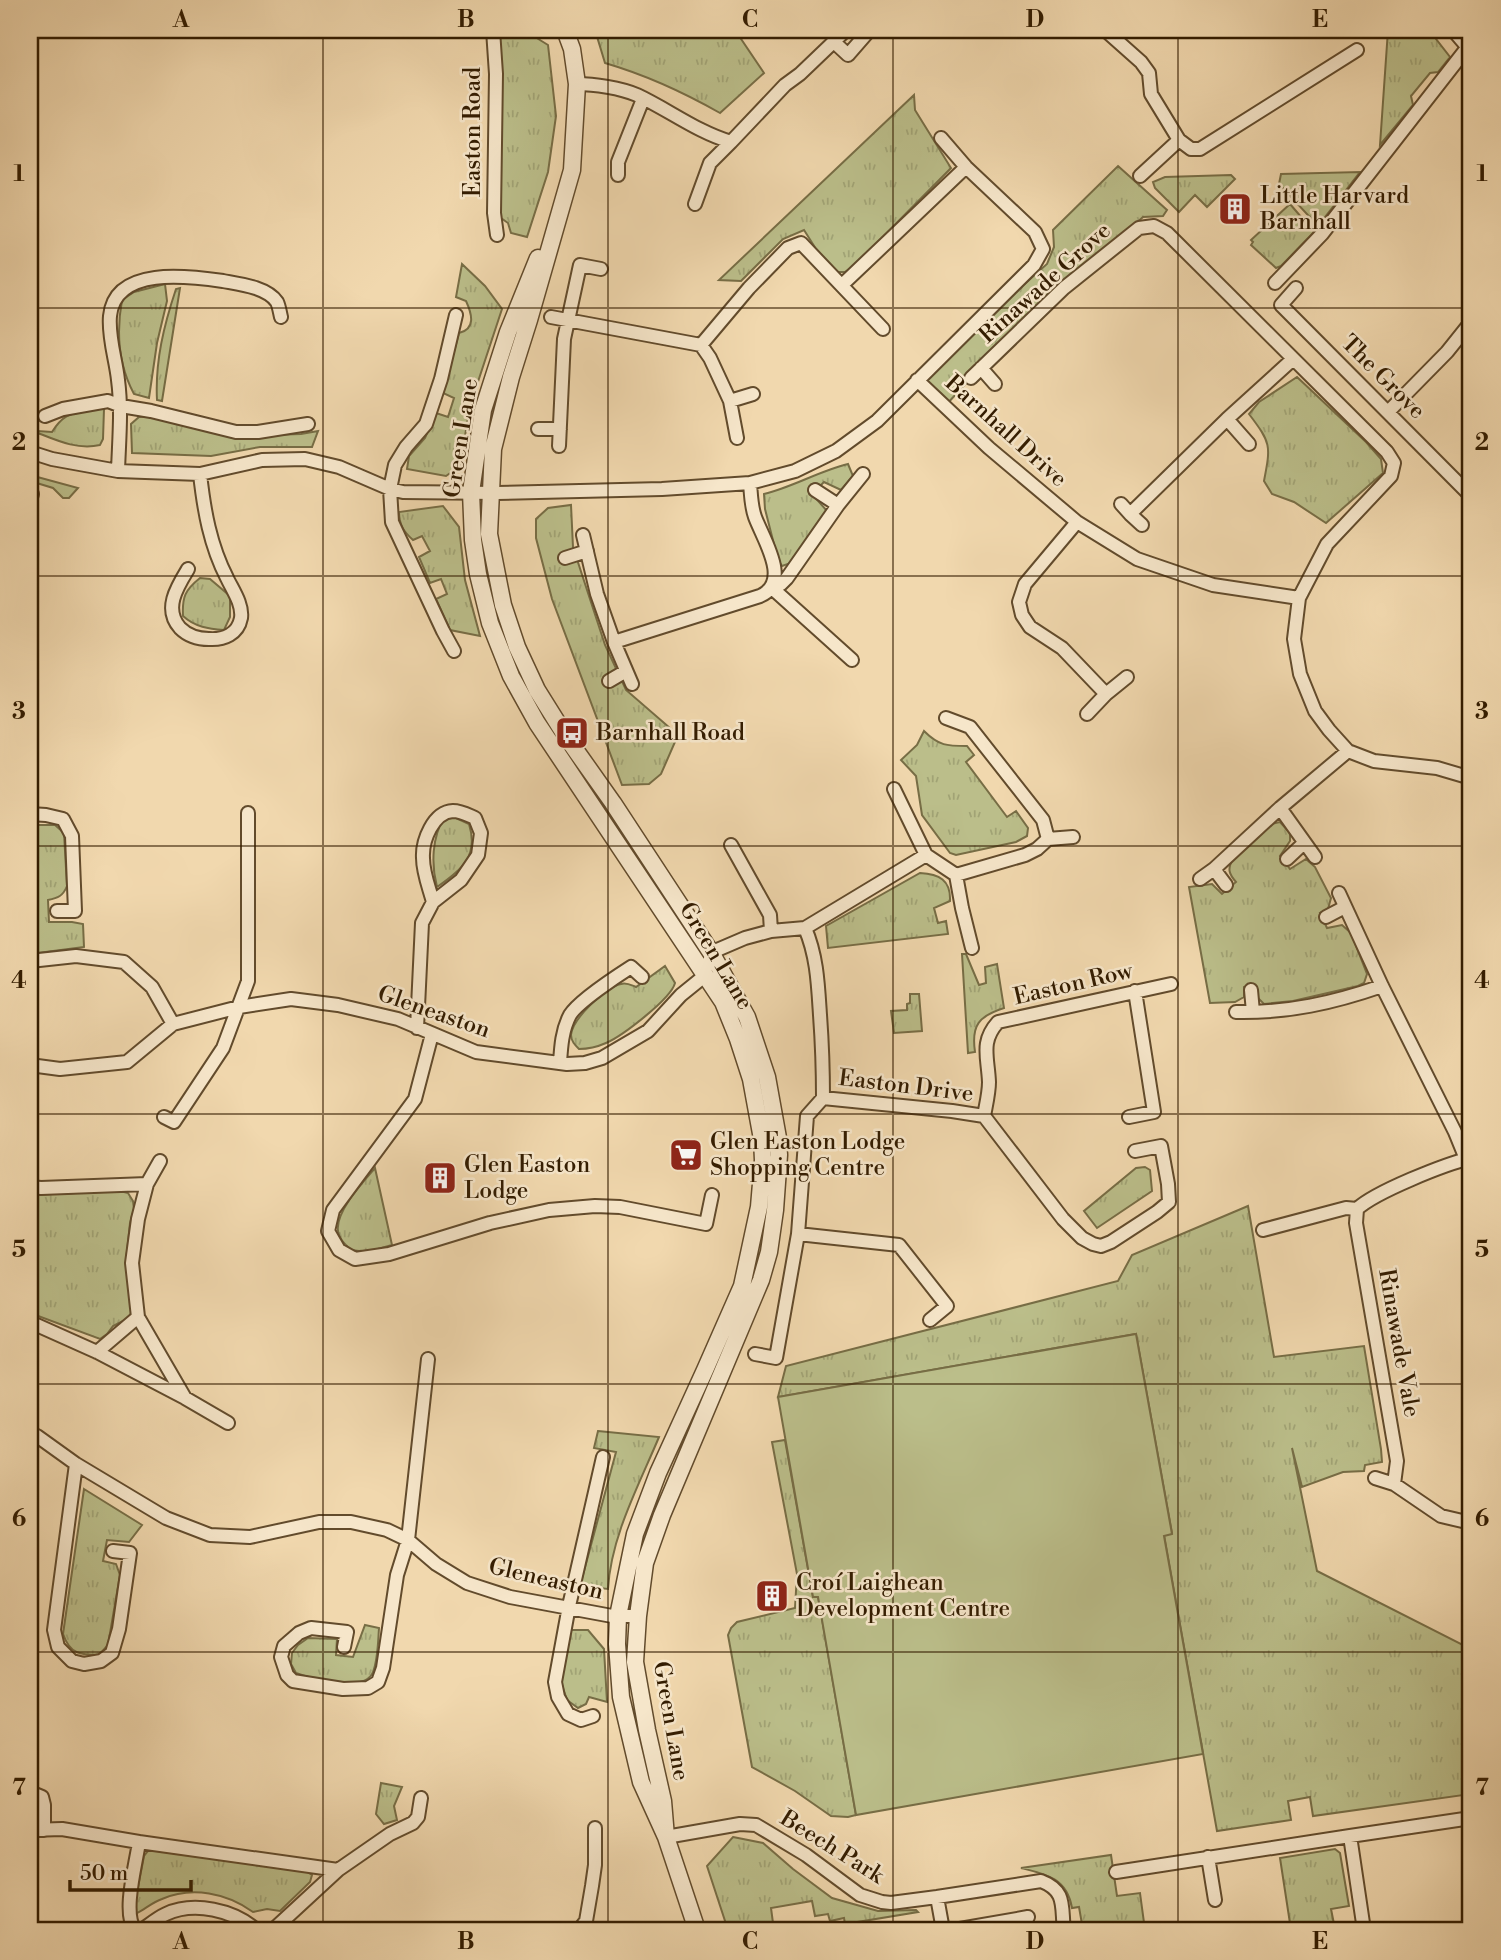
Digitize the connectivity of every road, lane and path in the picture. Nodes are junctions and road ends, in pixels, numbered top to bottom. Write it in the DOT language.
graph roads {
  1 [pos="493,30"];
  2 [pos="565,30"];
  3 [pos="846,30"];
  4 [pos="866,30"];
  5 [pos="1105,30"];
  6 [pos="1453,30"];
  7 [pos="835,42"];
  8 [pos="1469,49"];
  9 [pos="1357,50"];
  10 [pos="577,84"];
  11 [pos="643,99"];
  12 [pos="941,138"];
  13 [pos="1179,140"];
  14 [pos="731,142"];
  15 [pos="966,167"];
  16 [pos="572,170"];
  17 [pos="618,175"];
  18 [pos="1140,176"];
  19 [pos="695,204"];
  20 [pos="497,235"];
  21 [pos="601,269"];
  22 [pos="1275,283"];
  23 [pos="842,285"];
  24 [pos="1296,288"];
  25 [pos="456,315"];
  26 [pos="281,317"];
  27 [pos="551,317"];
  28 [pos="567,321"];
  29 [pos="1471,321"];
  30 [pos="883,329"];
  31 [pos="701,345"];
  32 [pos="1293,359"];
  33 [pos="981,368"];
  34 [pos="511,377"];
  35 [pos="971,378"];
  36 [pos="917,380"];
  37 [pos="996,384"];
  38 [pos="753,394"];
  39 [pos="730,401"];
  40 [pos="121,406"];
  41 [pos="1388,412"];
  42 [pos="45,416"];
  43 [pos="1227,419"];
  44 [pos="308,424"];
  45 [pos="538,429"];
  46 [pos="560,429"];
  47 [pos="737,438"];
  48 [pos="1249,444"];
  49 [pos="559,446"];
  50 [pos="30,452"];
  51 [pos="118,471"];
  52 [pos="200,474"];
  53 [pos="863,474"];
  54 [pos="750,483"];
  55 [pos="390,489"];
  56 [pos="815,490"];
  57 [pos="471,492"];
  58 [pos="490,493"];
  59 [pos="1471,496"];
  60 [pos="1121,503"];
  61 [pos="838,505"];
  62 [pos="1130,514"];
  63 [pos="1077,522"];
  64 [pos="1142,525"];
  65 [pos="583,535"];
  66 [pos="587,551"];
  67 [pos="565,558"];
  68 [pos="188,569"];
  69 [pos="772,588"];
  70 [pos="1299,598"];
  71 [pos="490,623"];
  72 [pos="614,642"];
  73 [pos="454,651"];
  74 [pos="852,660"];
  75 [pos="626,671"];
  76 [pos="1127,677"];
  77 [pos="609,681"];
  78 [pos="632,684"];
  79 [pos="1106,694"];
  80 [pos="1087,714"];
  81 [pos="946,718"];
  82 [pos="1348,751"];
  83 [pos="1471,778"];
  84 [pos="894,789"];
  85 [pos="613,803"];
  86 [pos="1280,808"];
  87 [pos="248,813"];
  88 [pos="30,814"];
  89 [pos="1073,837"];
  90 [pos="1048,839"];
  91 [pos="1304,843"];
  92 [pos="731,845"];
  93 [pos="926,855"];
  94 [pos="1315,857"];
  95 [pos="1287,859"];
  96 [pos="631,864"];
  97 [pos="1214,869"];
  98 [pos="956,875"];
  99 [pos="1200,879"];
  100 [pos="1226,885"];
  101 [pos="667,886"];
  102 [pos="1339,893"];
  103 [pos="433,902"];
  104 [pos="1345,907"];
  105 [pos="57,911"];
  106 [pos="1326,918"];
  107 [pos="804,928"];
  108 [pos="771,931"];
  109 [pos="972,948"];
  110 [pos="712,954"];
  111 [pos="30,961"];
  112 [pos="705,974"];
  113 [pos="642,977"];
  114 [pos="1171,984"];
  115 [pos="1382,986"];
  116 [pos="1251,990"];
  117 [pos="1135,991"];
  118 [pos="239,1007"];
  119 [pos="1236,1012"];
  120 [pos="1253,1012"];
  121 [pos="173,1024"];
  122 [pos="417,1028"];
  123 [pos="432,1034"];
  124 [pos="560,1063"];
  125 [pos="30,1065"];
  126 [pos="751,1079"];
  127 [pos="823,1098"];
  128 [pos="984,1116"];
  129 [pos="164,1117"];
  130 [pos="1129,1117"];
  131 [pos="1135,1151"];
  132 [pos="1469,1159"];
  133 [pos="160,1161"];
  134 [pos="147,1184"];
  135 [pos="30,1187"];
  136 [pos="712,1195"];
  137 [pos="1357,1209"];
  138 [pos="1263,1230"];
  139 [pos="798,1234"];
  140 [pos="761,1280"];
  141 [pos="138,1317"];
  142 [pos="930,1320"];
  143 [pos="30,1322"];
  144 [pos="97,1352"];
  145 [pos="755,1354"];
  146 [pos="428,1359"];
  147 [pos="705,1370"];
  148 [pos="185,1398"];
  149 [pos="228,1423"];
  150 [pos="30,1433"];
  151 [pos="603,1457"];
  152 [pos="76,1464"];
  153 [pos="1374,1478"];
  154 [pos="1394,1484"];
  155 [pos="662,1515"];
  156 [pos="1471,1523"];
  157 [pos="408,1540"];
  158 [pos="113,1551"];
  159 [pos="569,1606"];
  160 [pos="618,1616"];
  161 [pos="638,1616"];
  162 [pos="344,1647"];
  163 [pos="593,1716"];
  164 [pos="30,1792"];
  165 [pos="421,1798"];
  166 [pos="1471,1818"];
  167 [pos="595,1828"];
  168 [pos="30,1830"];
  169 [pos="44,1830"];
  170 [pos="1350,1836"];
  171 [pos="666,1837"];
  172 [pos="139,1842"];
  173 [pos="1208,1857"];
  174 [pos="338,1870"];
  175 [pos="1116,1872"];
  176 [pos="937,1897"];
  177 [pos="1215,1900"];
  178 [pos="1028,1917"];
  179 [pos="135,1930"];
  180 [pos="142,1930"];
  181 [pos="256,1930"];
  182 [pos="273,1930"];
  183 [pos="579,1930"];
  184 [pos="696,1930"];
  185 [pos="943,1930"];
  186 [pos="954,1930"];
  187 [pos="1064,1930"];
  188 [pos="1364,1930"];
  1 -- 20 [label="street, Easton Road"];
  2 -- 10 [label="street, Green Lane"];
  3 -- 7 [label="street"];
  4 -- 7 [label="street"];
  5 -- 13 [label="street"];
  6 -- 8 [label="street"];
  7 -- 14 [label="street"];
  8 -- 22 [label="street"];
  9 -- 13 [label="street"];
  10 -- 11 [label="street"];
  10 -- 16 [label="street, Green Lane"];
  11 -- 14 [label="street"];
  11 -- 17 [label="street"];
  12 -- 15 [label="street"];
  13 -- 18 [label="street"];
  14 -- 19 [label="street"];
  15 -- 23 [label="street"];
  15 -- 36 [label="street"];
  16 -- 34 [label="street, Green Lane"];
  16 -- 57 [label="street, Green Lane"];
  21 -- 28 [label="street"];
  23 -- 30 [label="street"];
  23 -- 31 [label="street"];
  24 -- 41 [label="street, The Grove"];
  25 -- 55 [label="street"];
  26 -- 40 [label="street"];
  27 -- 28 [label="street"];
  28 -- 31 [label="street"];
  28 -- 46 [label="street"];
  29 -- 41 [label="street"];
  31 -- 39 [label="street"];
  32 -- 33 [label="street, Rinawade Grove"];
  32 -- 43 [label="street"];
  32 -- 70 [label="street, Rinawade Grove"];
  33 -- 35 [label="street, Rinawade Grove"];
  33 -- 37 [label="street, Rinawade Grove"];
  34 -- 57 [label="street"];
  34 -- 58 [label="street, Green Lane"];
  36 -- 54 [label="street, Barnhall Drive"];
  36 -- 63 [label="street, Barnhall Drive"];
  38 -- 39 [label="street"];
  39 -- 47 [label="street"];
  40 -- 42 [label="street"];
  40 -- 44 [label="street"];
  40 -- 51 [label="street"];
  41 -- 59 [label="street, The Grove"];
  43 -- 48 [label="street"];
  43 -- 62 [label="street"];
  45 -- 46 [label="street"];
  46 -- 49 [label="street"];
  50 -- 51 [label="street, Barnhall Drive"];
  51 -- 52 [label="street, Barnhall Drive"];
  52 -- 55 [label="street, Barnhall Drive"];
  52 -- 68 [label="street"];
  53 -- 61 [label="street"];
  54 -- 58 [label="street, Barnhall Drive"];
  54 -- 69 [label="street"];
  55 -- 57 [label="street, Barnhall Drive"];
  55 -- 73 [label="street"];
  56 -- 61 [label="street"];
  57 -- 58 [label="street, Barnhall Drive"];
  57 -- 71 [label="street, Green Lane"];
  58 -- 71 [label="street"];
  58 -- 85 [label="street, Green Lane"];
  60 -- 62 [label="street"];
  61 -- 69 [label="street"];
  62 -- 64 [label="street"];
  63 -- 70 [label="street, Barnhall Drive"];
  63 -- 79 [label="street"];
  65 -- 66 [label="street"];
  66 -- 67 [label="street"];
  66 -- 72 [label="street"];
  69 -- 72 [label="street"];
  69 -- 74 [label="street"];
  70 -- 82 [label="street"];
  71 -- 96 [label="street, Green Lane"];
  72 -- 75 [label="street"];
  75 -- 77 [label="street"];
  75 -- 78 [label="street"];
  76 -- 79 [label="street"];
  79 -- 80 [label="street"];
  81 -- 90 [label="street"];
  82 -- 83 [label="street"];
  82 -- 86 [label="street"];
  84 -- 93 [label="street"];
  85 -- 96 [label="street"];
  85 -- 101 [label="street, Green Lane"];
  86 -- 91 [label="street"];
  86 -- 97 [label="street"];
  87 -- 118 [label="street"];
  88 -- 105 [label="street"];
  89 -- 90 [label="street"];
  90 -- 98 [label="street"];
  91 -- 94 [label="street"];
  91 -- 95 [label="street"];
  92 -- 108 [label="street"];
  93 -- 98 [label="street"];
  93 -- 107 [label="street"];
  96 -- 112 [label="street, Green Lane"];
  97 -- 99 [label="street"];
  97 -- 100 [label="street"];
  98 -- 109 [label="street"];
  101 -- 110 [label="street, Green Lane"];
  101 -- 112 [label="street"];
  102 -- 104 [label="street"];
  103 -- 103 [label="street"];
  103 -- 122 [label="street"];
  104 -- 106 [label="street"];
  104 -- 115 [label="street"];
  107 -- 108 [label="street"];
  107 -- 127 [label="street"];
  108 -- 110 [label="street"];
  110 -- 112 [label="street, Gleneaston"];
  110 -- 126 [label="street"];
  110 -- 140 [label="street, Green Lane"];
  111 -- 121 [label="street"];
  112 -- 124 [label="street, Gleneaston"];
  112 -- 126 [label="street, Green Lane"];
  113 -- 124 [label="street"];
  114 -- 117 [label="street, Easton Row"];
  115 -- 120 [label="street"];
  115 -- 132 [label="street"];
  116 -- 120 [label="street"];
  117 -- 128 [label="street, Easton Row"];
  117 -- 130 [label="street"];
  118 -- 121 [label="street, Gleneaston"];
  118 -- 122 [label="street, Gleneaston"];
  118 -- 129 [label="street"];
  119 -- 120 [label="street"];
  121 -- 125 [label="street, Gleneaston"];
  122 -- 123 [label="street, Gleneaston"];
  123 -- 124 [label="street, Gleneaston"];
  123 -- 136 [label="street"];
  126 -- 147 [label="street, Green Lane"];
  127 -- 128 [label="street, Easton Drive"];
  127 -- 139 [label="street"];
  128 -- 131 [label="street"];
  132 -- 137 [label="street"];
  133 -- 134 [label="street"];
  134 -- 135 [label="street"];
  134 -- 141 [label="street"];
  137 -- 138 [label="street"];
  137 -- 154 [label="street, Rinawade Vale"];
  139 -- 142 [label="street"];
  139 -- 145 [label="street"];
  140 -- 147 [label="street"];
  140 -- 155 [label="street, Green Lane"];
  141 -- 144 [label="street"];
  141 -- 148 [label="street"];
  143 -- 144 [label="street"];
  144 -- 148 [label="street"];
  146 -- 157 [label="street"];
  147 -- 160 [label="street, Green Lane"];
  148 -- 149 [label="street"];
  150 -- 152 [label="street, Gleneaston"];
  151 -- 159 [label="street"];
  152 -- 157 [label="street, Gleneaston"];
  152 -- 158 [label="street"];
  153 -- 154 [label="street"];
  154 -- 156 [label="street"];
  155 -- 160 [label="street"];
  155 -- 161 [label="street, Green Lane"];
  157 -- 159 [label="street, Gleneaston"];
  157 -- 162 [label="street"];
  159 -- 160 [label="street, Gleneaston"];
  159 -- 163 [label="street"];
  160 -- 161 [label="street, Gleneaston"];
  160 -- 171 [label="street, Green Lane"];
  161 -- 171 [label="street, Green Lane"];
  164 -- 169 [label="street"];
  165 -- 174 [label="street"];
  166 -- 170 [label="street"];
  167 -- 183 [label="street"];
  168 -- 169 [label="street"];
  169 -- 172 [label="street"];
  170 -- 173 [label="street"];
  170 -- 188 [label="street"];
  171 -- 176 [label="street, Beech Park"];
  171 -- 184 [label="street, Green Lane"];
  172 -- 174 [label="street"];
  172 -- 179 [label="street"];
  173 -- 175 [label="street"];
  173 -- 177 [label="street"];
  174 -- 182 [label="street"];
  176 -- 185 [label="street"];
  176 -- 187 [label="street, Beech Park"];
  178 -- 186 [label="street"];
  180 -- 181 [label="street"];
}
